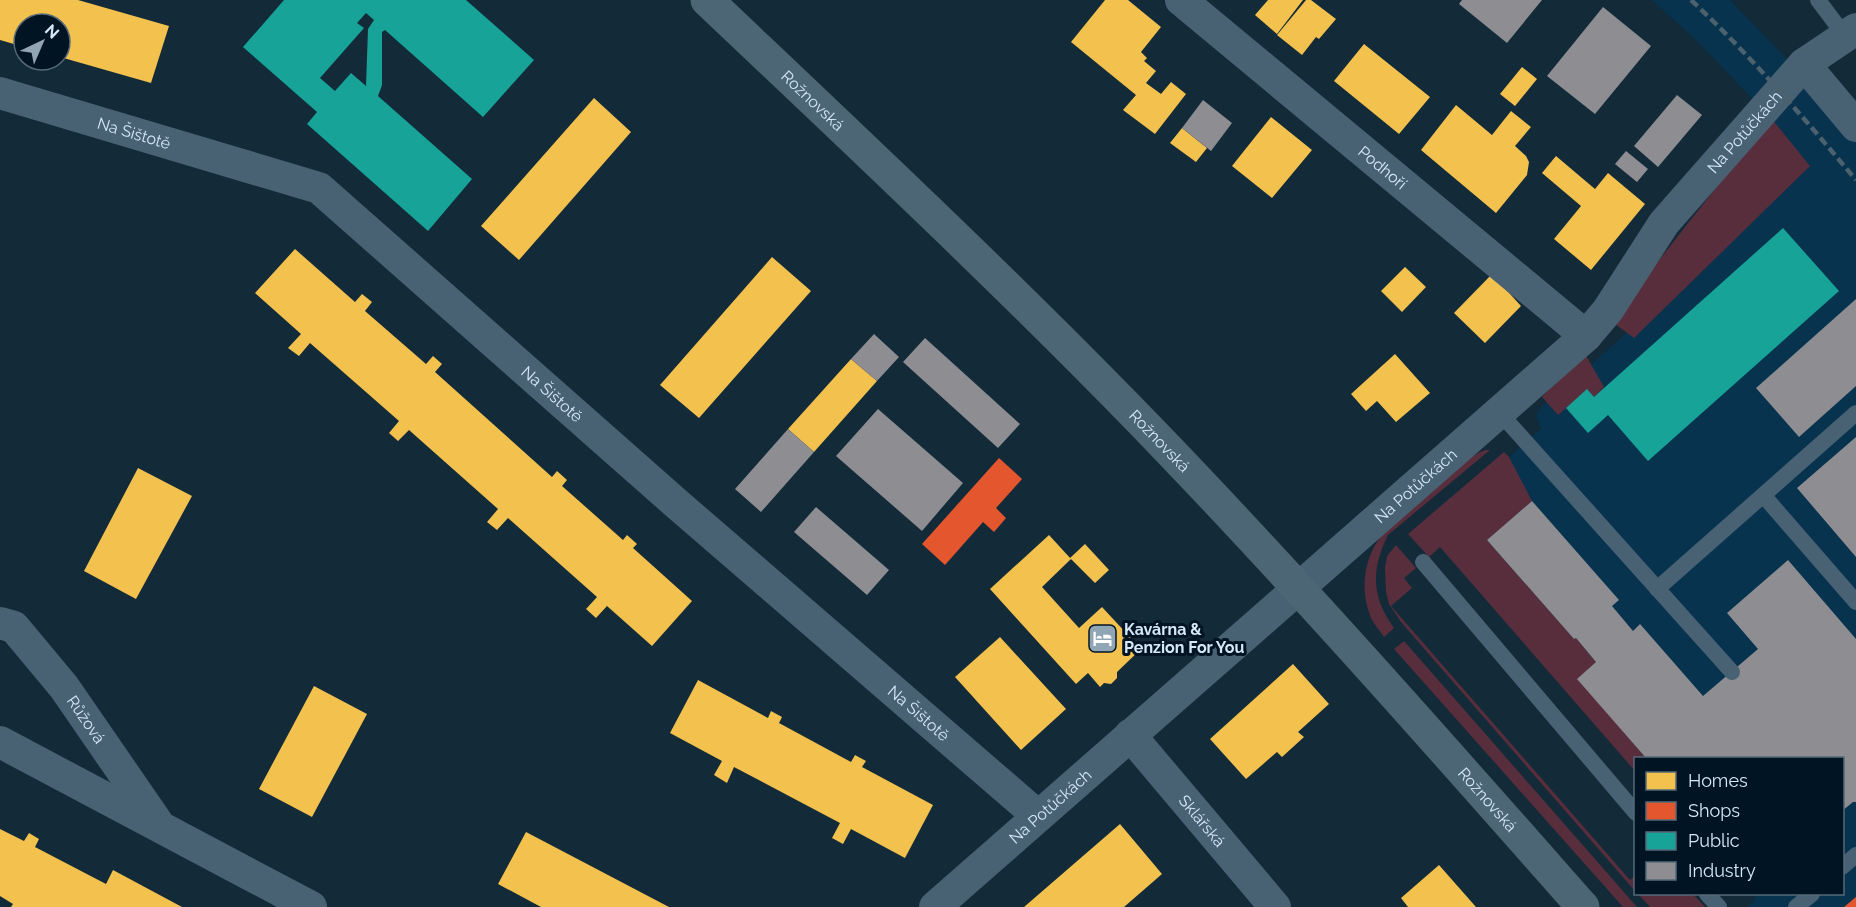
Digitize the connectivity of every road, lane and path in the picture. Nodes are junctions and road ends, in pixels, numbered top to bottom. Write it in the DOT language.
graph roads {
  1 [pos="708,0"];
  2 [pos="1181,0"];
  3 [pos="1818,0"];
  4 [pos="1851,32"];
  5 [pos="1804,64"];
  6 [pos="0,93"];
  7 [pos="1856,126"];
  8 [pos="1586,336"];
  9 [pos="1499,412"];
  10 [pos="1856,413"];
  11 [pos="1763,495"];
  12 [pos="1423,562"];
  13 [pos="1299,588"];
  14 [pos="1657,589"];
  15 [pos="1856,602"];
  16 [pos="0,623"];
  17 [pos="1732,672"];
  18 [pos="1130,735"];
  19 [pos="0,742"];
  20 [pos="1634,812"];
  21 [pos="1038,816"];
  22 [pos="161,827"];
  23 [pos="1856,855"];
  24 [pos="1844,865"];
  25 [pos="1708,895"];
  26 [pos="1811,895"];
  27 [pos="311,907"];
  28 [pos="935,907"];
  29 [pos="1275,907"];
  30 [pos="1583,907"];
  31 [pos="1719,907"];
  32 [pos="1796,907"];
  1 -- 13 [label="main road, Rožnovská"];
  2 -- 8 [label="street, Podhoří"];
  3 -- 4 [label="lane"];
  4 -- 5 [label="street, Na Potůčkách"];
  5 -- 7 [label="street"];
  5 -- 8 [label="street, Na Potůčkách"];
  6 -- 21 [label="street, Na Šištotě"];
  8 -- 9 [label="street, Na Potůčkách"];
  9 -- 13 [label="street, Na Potůčkách"];
  9 -- 14 [label="lane"];
  10 -- 11 [label="lane"];
  11 -- 14 [label="lane"];
  11 -- 15 [label="lane"];
  12 -- 20 [label="lane"];
  13 -- 18 [label="street, Na Potůčkách"];
  13 -- 30 [label="main road, Rožnovská"];
  14 -- 17 [label="lane"];
  16 -- 22 [label="street, Růžová"];
  18 -- 21 [label="street, Na Potůčkách"];
  18 -- 29 [label="street, Sklářská"];
  19 -- 22 [label="street, Růžová"];
  21 -- 28 [label="street, Na Potůčkách"];
  22 -- 27 [label="street, Růžová"];
  23 -- 24 [label="lane"];
  25 -- 31 [label="lane"];
  26 -- 32 [label="lane"];
}
